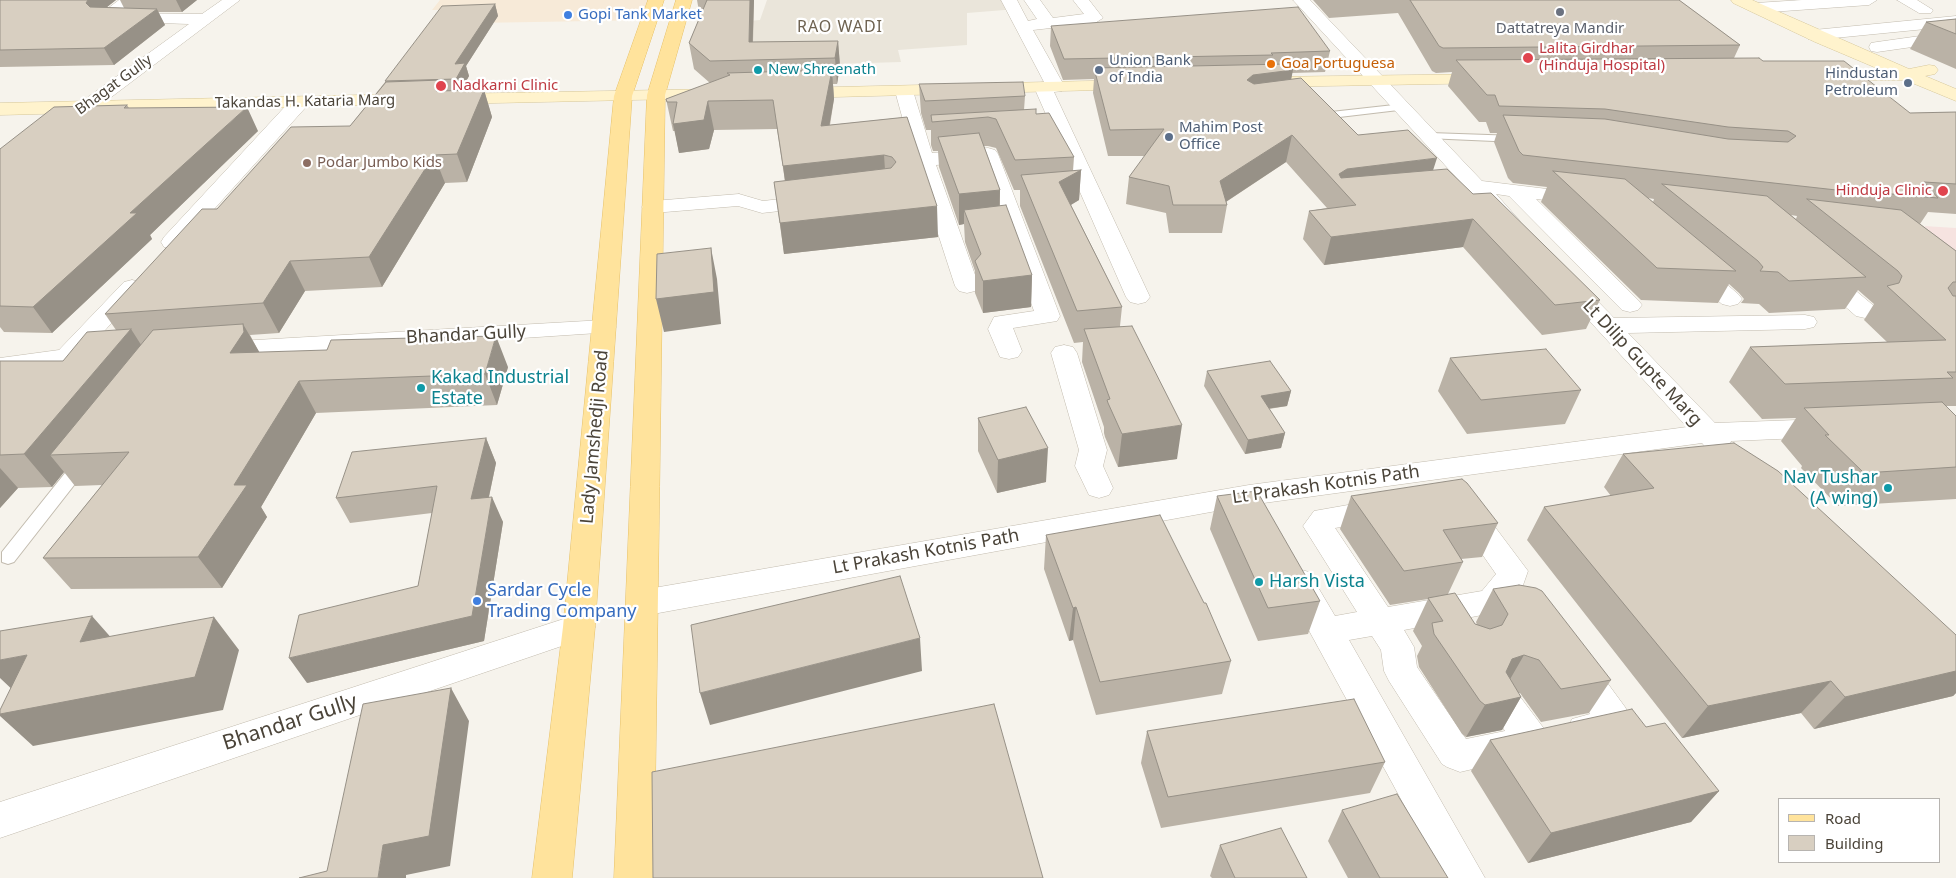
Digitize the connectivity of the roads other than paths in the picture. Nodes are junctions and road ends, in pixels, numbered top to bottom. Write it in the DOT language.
graph roads {
  1 [pos="147,0"];
  2 [pos="232,0"];
  3 [pos="656,0"];
  4 [pos="684,0"];
  5 [pos="1009,0"];
  6 [pos="1032,0"];
  7 [pos="1081,0"];
  8 [pos="1300,0"];
  9 [pos="1739,0"];
  10 [pos="1869,0"];
  11 [pos="1905,0"];
  12 [pos="1776,3"];
  13 [pos="1820,3"];
  14 [pos="124,4"];
  15 [pos="194,5"];
  16 [pos="1756,8"];
  17 [pos="1925,10"];
  18 [pos="174,20"];
  19 [pos="205,20"];
  20 [pos="1956,21"];
  21 [pos="1048,23"];
  22 [pos="1023,26"];
  23 [pos="1870,28"];
  24 [pos="1841,32"];
  25 [pos="1817,36"];
  26 [pos="1956,36"];
  27 [pos="1877,47"];
  28 [pos="1929,70"];
  29 [pos="1908,75"];
  30 [pos="1505,79"];
  31 [pos="1378,80"];
  32 [pos="1956,81"];
  33 [pos="1251,83"];
  34 [pos="1144,85"];
  35 [pos="1043,87"];
  36 [pos="904,91"];
  37 [pos="775,93"];
  38 [pos="735,94"];
  39 [pos="656,95"];
  40 [pos="623,96"];
  41 [pos="1956,96"];
  42 [pos="299,103"];
  43 [pos="1323,106"];
  44 [pos="84,107"];
  45 [pos="1033,108"];
  46 [pos="1403,108"];
  47 [pos="0,109"];
  48 [pos="1331,115"];
  49 [pos="1342,127"];
  50 [pos="46,138"];
  51 [pos="1526,139"];
  52 [pos="1429,143"];
  53 [pos="924,160"];
  54 [pos="1470,187"];
  55 [pos="1516,191"];
  56 [pos="838,198"];
  57 [pos="1599,201"];
  58 [pos="653,207"];
  59 [pos="1523,235"];
  60 [pos="1678,254"];
  61 [pos="1808,262"];
  62 [pos="1556,270"];
  63 [pos="967,286"];
  64 [pos="1138,297"];
  65 [pos="1730,299"];
  66 [pos="1630,305"];
  67 [pos="1865,311"];
  68 [pos="1048,316"];
  69 [pos="1805,322"];
  70 [pos="1609,326"];
  71 [pos="604,327"];
  72 [pos="199,351"];
  73 [pos="1090,351"];
  74 [pos="1009,352"];
  75 [pos="1064,353"];
  76 [pos="123,355"];
  77 [pos="67,358"];
  78 [pos="0,366"];
  79 [pos="1847,427"];
  80 [pos="1708,433"];
  81 [pos="93,450"];
  82 [pos="1736,460"];
  83 [pos="1099,488"];
  84 [pos="1283,554"];
  85 [pos="8,557"];
  86 [pos="1492,602"];
  87 [pos="642,603"];
  88 [pos="1525,608"];
  89 [pos="1448,610"];
  90 [pos="1382,622"];
  91 [pos="579,627"];
  92 [pos="1326,631"];
  93 [pos="1467,639"];
  94 [pos="1559,644"];
  95 [pos="1506,704"];
  96 [pos="1532,742"];
  97 [pos="0,820"];
  98 [pos="552,878"];
  99 [pos="634,878"];
  100 [pos="1465,878"];
  1 -- 14 [label="street"];
  2 -- 19 [label="street, Bhagat Gully"];
  3 -- 40 [label="main road, Lady Jamshedji Road"];
  4 -- 39 [label="main road"];
  5 -- 22 [label="street"];
  6 -- 21 [label="street"];
  7 -- 21 [label="street"];
  8 -- 31 [label="street"];
  9 -- 16 [label="main road"];
  10 -- 13 [label="street"];
  11 -- 17 [label="street"];
  12 -- 13 [label="street"];
  12 -- 16 [label="street"];
  12 -- 24 [label="main road"];
  13 -- 23 [label="street"];
  14 -- 18 [label="street"];
  15 -- 18 [label="street"];
  16 -- 25 [label="main road"];
  18 -- 19 [label="street"];
  19 -- 44 [label="street, Bhagat Gully"];
  20 -- 23 [label="street"];
  21 -- 22 [label="street"];
  22 -- 35 [label="street"];
  23 -- 24 [label="street"];
  24 -- 25 [label="street"];
  24 -- 27 [label="main road"];
  25 -- 29 [label="main road"];
  25 -- 29 [label="main road"];
  26 -- 27 [label="street"];
  27 -- 28 [label="main road"];
  28 -- 29 [label="main road"];
  28 -- 32 [label="main road"];
  29 -- 41 [label="main road"];
  30 -- 31 [label="main road"];
  31 -- 33 [label="main road"];
  31 -- 46 [label="street"];
  34 -- 35 [label="main road"];
  35 -- 36 [label="main road"];
  35 -- 45 [label="street"];
  35 -- 64 [label="street"];
  36 -- 37 [label="main road"];
  36 -- 53 [label="street"];
  38 -- 39 [label="main road, Takandas H. Kataria Marg"];
  39 -- 40 [label="main road, Takandas H. Kataria Marg"];
  39 -- 58 [label="main road"];
  40 -- 42 [label="main road, Takandas H. Kataria Marg"];
  40 -- 71 [label="main road, Lady Jamshedji Road"];
  42 -- 44 [label="main road, Takandas H. Kataria Marg"];
  42 -- 77 [label="street"];
  43 -- 48 [label="lane"];
  44 -- 47 [label="main road, Takandas H. Kataria Marg"];
  44 -- 50 [label="street, Bhagat Gully"];
  46 -- 48 [label="lane"];
  46 -- 52 [label="street"];
  48 -- 49 [label="lane"];
  51 -- 52 [label="lane"];
  52 -- 54 [label="street"];
  53 -- 63 [label="street"];
  53 -- 68 [label="street"];
  54 -- 55 [label="street"];
  54 -- 59 [label="street"];
  55 -- 57 [label="street"];
  55 -- 66 [label="street"];
  56 -- 58 [label="street"];
  58 -- 87 [label="main road"];
  60 -- 65 [label="street"];
  61 -- 67 [label="street"];
  62 -- 70 [label="street, Lt Dilip Gupte Marg"];
  68 -- 74 [label="street"];
  68 -- 75 [label="street"];
  69 -- 70 [label="street"];
  70 -- 80 [label="street, Lt Dilip Gupte Marg"];
  71 -- 72 [label="street, Bhandar Gully"];
  71 -- 91 [label="main road, Lady Jamshedji Road"];
  73 -- 75 [label="street"];
  75 -- 83 [label="street"];
  76 -- 77 [label="street"];
  77 -- 78 [label="street"];
  79 -- 80 [label="street, Lt Prakash Kotnis Path"];
  80 -- 82 [label="street, Lt Dilip Gupte Marg"];
  80 -- 87 [label="street, Lt Prakash Kotnis Path"];
  81 -- 85 [label="lane"];
  84 -- 92 [label="street"];
  86 -- 88 [label="street"];
  86 -- 89 [label="street"];
  86 -- 90 [label="street"];
  87 -- 99 [label="main road"];
  89 -- 90 [label="street"];
  89 -- 93 [label="street"];
  90 -- 92 [label="street"];
  90 -- 96 [label="street"];
  91 -- 97 [label="street, Bhandar Gully"];
  91 -- 98 [label="main road, Lady Jamshedji Road"];
  92 -- 100 [label="street"];
  94 -- 96 [label="street"];
  95 -- 96 [label="street"];
}
